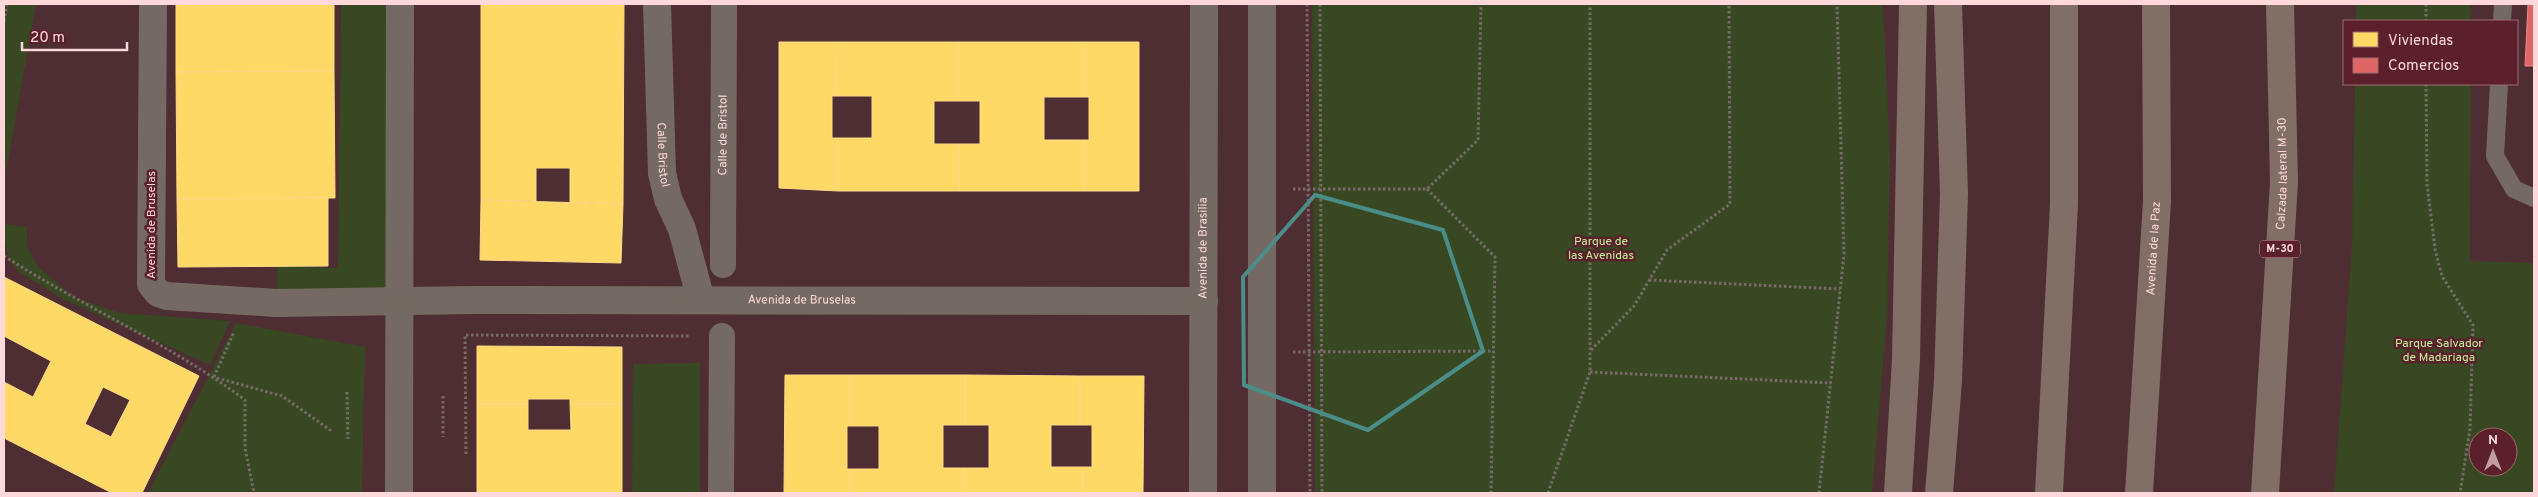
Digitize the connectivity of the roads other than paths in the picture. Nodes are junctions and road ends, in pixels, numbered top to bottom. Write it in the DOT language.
graph roads {
  1 [pos="153,4"];
  2 [pos="400,4"];
  3 [pos="658,4"];
  4 [pos="724,4"];
  5 [pos="1204,4"];
  6 [pos="1262,4"];
  7 [pos="1913,4"];
  8 [pos="1948,4"];
  9 [pos="2064,4"];
  10 [pos="2156,4"];
  11 [pos="2280,4"];
  12 [pos="2503,4"];
  13 [pos="2502,20"];
  14 [pos="2499,85"];
  15 [pos="2534,198"];
  16 [pos="723,265"];
  17 [pos="701,300"];
  18 [pos="399,301"];
  19 [pos="1204,301"];
  20 [pos="722,336"];
  21 [pos="1948,380"];
  22 [pos="399,493"];
  23 [pos="721,493"];
  24 [pos="1203,493"];
  25 [pos="1262,493"];
  26 [pos="1898,493"];
  27 [pos="1939,493"];
  28 [pos="1957,493"];
  29 [pos="2049,493"];
  30 [pos="2139,493"];
  31 [pos="2265,493"];
  1 -- 18 [label="street, Avenida de Bruselas"];
  2 -- 18 [label="street"];
  3 -- 17 [label="street, Calle Bristol"];
  4 -- 16 [label="street, Calle de Bristol"];
  5 -- 19 [label="street, Avenida de Brasilia"];
  6 -- 25 [label="street"];
  7 -- 26 [label="highway"];
  8 -- 21 [label="highway"];
  9 -- 29 [label="highway"];
  10 -- 30 [label="highway, Avenida de la Paz"];
  11 -- 31 [label="highway, Calzada lateral M-30 / M-30"];
  12 -- 13 [label="lane"];
  14 -- 15 [label="lane"];
  17 -- 18 [label="street, Avenida de Bruselas"];
  17 -- 19 [label="street, Avenida de Bruselas"];
  18 -- 22 [label="street"];
  19 -- 24 [label="street, Avenida de Brasilia"];
  20 -- 23 [label="street"];
  21 -- 27 [label="highway"];
  21 -- 28 [label="highway"];
}
